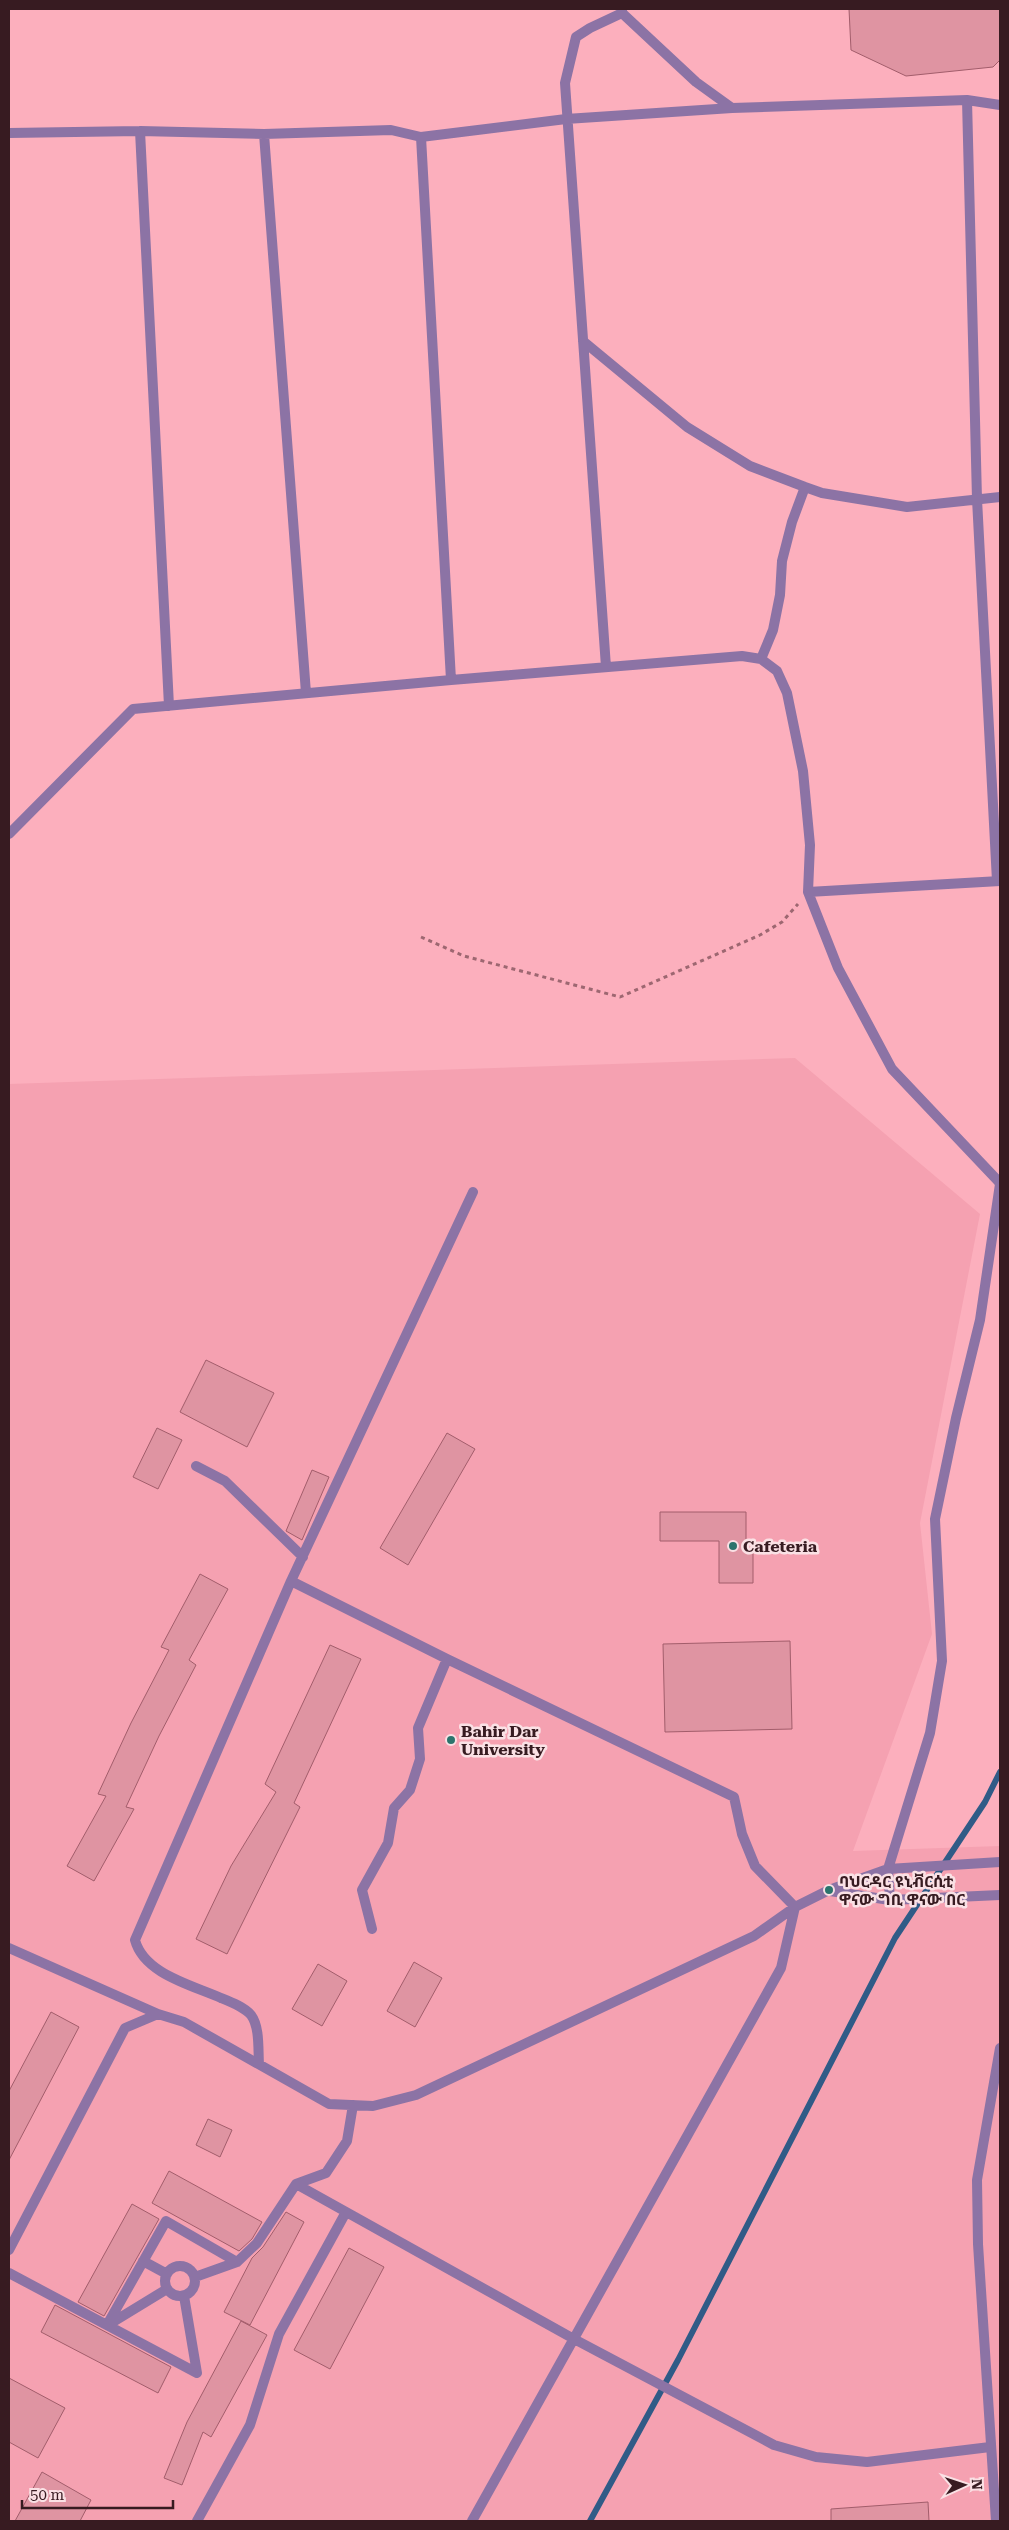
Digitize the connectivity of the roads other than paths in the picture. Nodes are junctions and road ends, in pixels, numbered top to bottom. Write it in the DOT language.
graph roads {
  1 [pos="622,11"];
  2 [pos="967,100"];
  3 [pos="1000,106"];
  4 [pos="732,108"];
  5 [pos="566,119"];
  6 [pos="140,131"];
  7 [pos="9,133"];
  8 [pos="264,134"];
  9 [pos="421,137"];
  10 [pos="583,341"];
  11 [pos="805,487"];
  12 [pos="1000,497"];
  13 [pos="977,499"];
  14 [pos="762,659"];
  15 [pos="606,666"];
  16 [pos="451,680"];
  17 [pos="306,694"];
  18 [pos="168,706"];
  19 [pos="9,834"];
  20 [pos="999,881"];
  21 [pos="808,892"];
  22 [pos="1000,1183"];
  23 [pos="474,1192"];
  24 [pos="196,1466"];
  25 [pos="303,1556"];
  26 [pos="291,1581"];
  27 [pos="447,1659"];
  28 [pos="996,1862"];
  29 [pos="888,1869"];
  30 [pos="829,1890"];
  31 [pos="1000,1895"];
  32 [pos="890,1900"];
  33 [pos="795,1907"];
  34 [pos="372,1929"];
  35 [pos="9,1948"];
  36 [pos="158,2014"];
  37 [pos="1000,2048"];
  38 [pos="259,2064"];
  39 [pos="353,2105"];
  40 [pos="296,2184"];
  41 [pos="346,2212"];
  42 [pos="9,2250"];
  43 [pos="143,2261"];
  44 [pos="237,2262"];
  45 [pos="9,2273"];
  46 [pos="167,2274"];
  47 [pos="195,2277"];
  48 [pos="167,2289"];
  49 [pos="184,2296"];
  50 [pos="107,2325"];
  51 [pos="574,2339"];
  52 [pos="990,2447"];
  53 [pos="996,2482"];
  54 [pos="197,2521"];
  55 [pos="472,2521"];
  56 [pos="996,2521"];
  1 -- 4 [label="street"];
  1 -- 5 [label="street"];
  2 -- 3 [label="street"];
  2 -- 4 [label="street"];
  2 -- 13 [label="street"];
  4 -- 5 [label="street"];
  5 -- 9 [label="street"];
  5 -- 10 [label="street"];
  6 -- 7 [label="street"];
  6 -- 8 [label="street"];
  6 -- 18 [label="street"];
  8 -- 9 [label="street"];
  8 -- 17 [label="street"];
  9 -- 16 [label="street"];
  10 -- 11 [label="street"];
  10 -- 15 [label="street"];
  11 -- 13 [label="street"];
  11 -- 14 [label="street"];
  12 -- 13 [label="street"];
  13 -- 20 [label="street"];
  14 -- 15 [label="street"];
  14 -- 21 [label="street"];
  15 -- 16 [label="street"];
  16 -- 17 [label="street"];
  17 -- 18 [label="street"];
  18 -- 19 [label="street"];
  20 -- 21 [label="street"];
  21 -- 22 [label="street"];
  22 -- 29 [label="street"];
  23 -- 25 [label="street"];
  24 -- 25 [label="street"];
  25 -- 26 [label="street"];
  26 -- 27 [label="street"];
  26 -- 38 [label="street"];
  27 -- 33 [label="street"];
  27 -- 34 [label="street"];
  28 -- 29 [label="street"];
  29 -- 30 [label="street"];
  29 -- 32 [label="street"];
  30 -- 32 [label="street"];
  30 -- 33 [label="street"];
  31 -- 32 [label="street"];
  33 -- 39 [label="street"];
  33 -- 51 [label="street"];
  35 -- 36 [label="street"];
  36 -- 38 [label="street"];
  36 -- 42 [label="street"];
  37 -- 52 [label="street"];
  38 -- 39 [label="street"];
  39 -- 40 [label="street"];
  40 -- 41 [label="street"];
  40 -- 44 [label="street"];
  41 -- 51 [label="street"];
  41 -- 54 [label="street"];
  43 -- 44 [label="street"];
  43 -- 46 [label="street"];
  43 -- 50 [label="street"];
  44 -- 47 [label="street"];
  45 -- 50 [label="street"];
  46 -- 47 [label="street"];
  46 -- 48 [label="street"];
  47 -- 49 [label="street"];
  48 -- 49 [label="street"];
  48 -- 50 [label="street"];
  49 -- 50 [label="street"];
  51 -- 52 [label="street"];
  51 -- 55 [label="street"];
  52 -- 53 [label="street"];
  53 -- 56 [label="street"];
}
